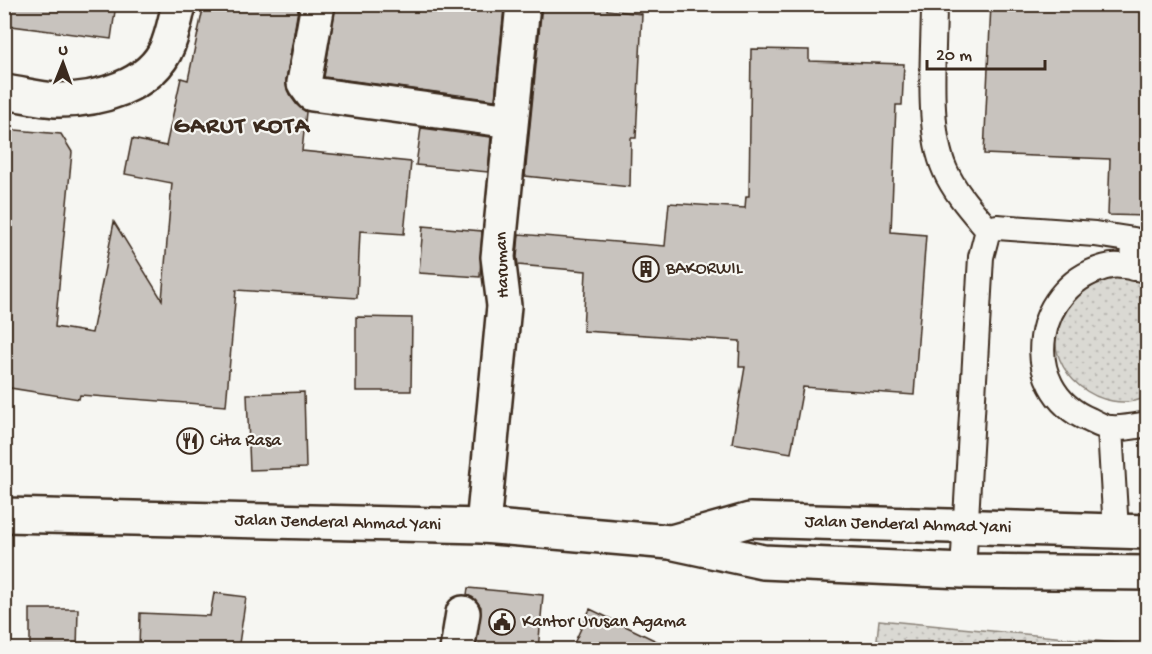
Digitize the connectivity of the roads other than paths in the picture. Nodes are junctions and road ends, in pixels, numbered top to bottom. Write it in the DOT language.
graph roads {
  1 [pos="179,4"];
  2 [pos="318,4"];
  3 [pos="523,4"];
  4 [pos="934,4"];
  5 [pos="4,92"];
  6 [pos="511,121"];
  7 [pos="988,230"];
  8 [pos="1140,269"];
  9 [pos="1148,424"];
  10 [pos="1110,429"];
  11 [pos="4,514"];
  12 [pos="483,526"];
  13 [pos="966,527"];
  14 [pos="1132,531"];
  15 [pos="670,542"];
  16 [pos="963,571"];
  17 [pos="1148,573"];
  18 [pos="463,613"];
  19 [pos="457,650"];
  1 -- 5 [label="main road"];
  2 -- 6 [label="main road"];
  3 -- 6 [label="main road, Haruman"];
  4 -- 7 [label="lane"];
  6 -- 12 [label="main road, Haruman"];
  7 -- 8 [label="lane"];
  7 -- 13 [label="lane"];
  8 -- 10 [label="lane"];
  9 -- 10 [label="lane"];
  10 -- 14 [label="lane"];
  11 -- 12 [label="main road, Jalan Jenderal Ahmad Yani"];
  12 -- 15 [label="main road, Jalan Jenderal Ahmad Yani"];
  13 -- 14 [label="main road, Jalan Jenderal Ahmad Yani"];
  13 -- 15 [label="main road, Jalan Jenderal Ahmad Yani"];
  13 -- 16 [label="lane"];
  15 -- 16 [label="main road, Jalan Jenderal Ahmad Yani"];
  16 -- 17 [label="main road, Jalan Jenderal Ahmad Yani"];
  18 -- 19 [label="main road"];
}
